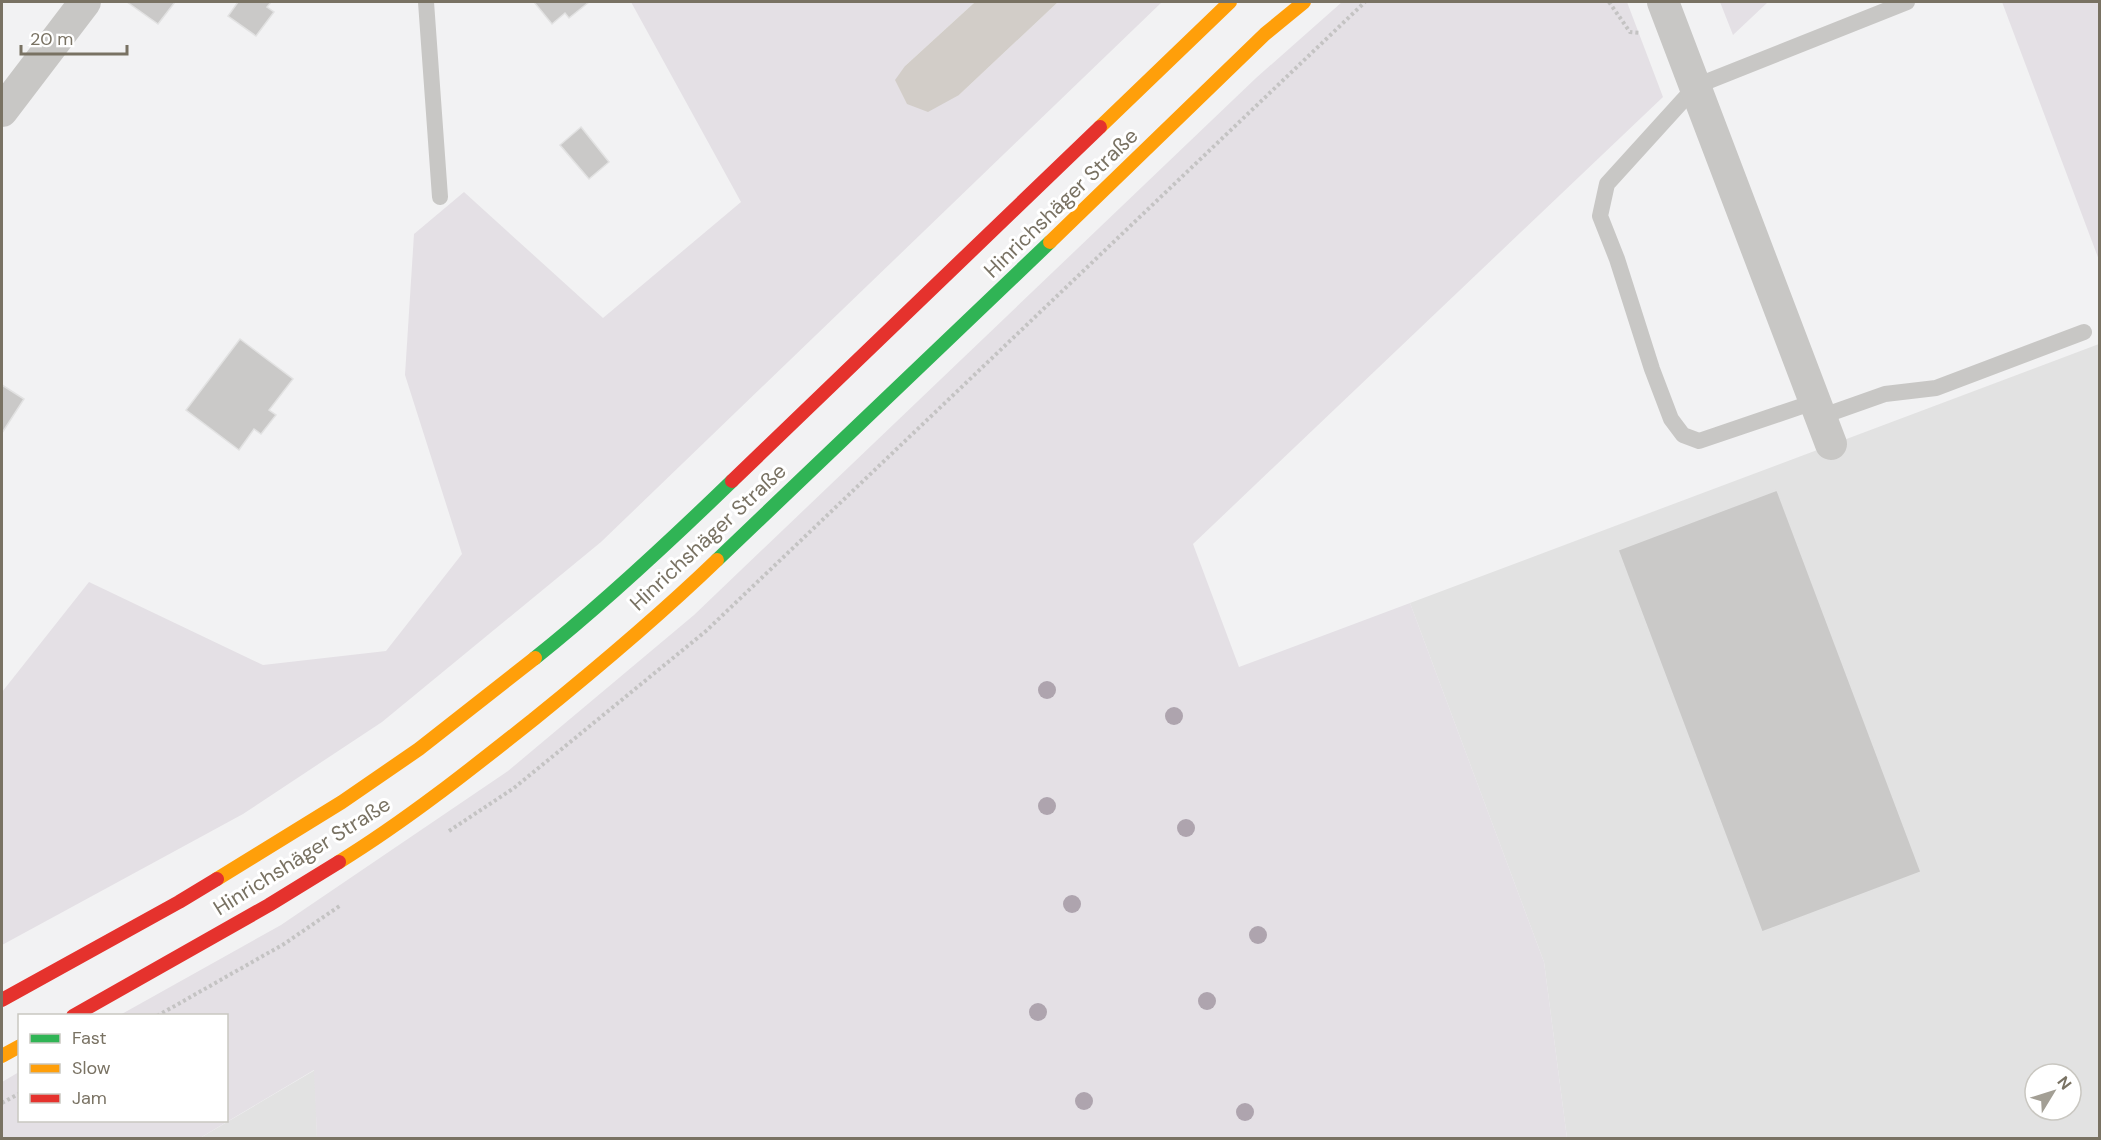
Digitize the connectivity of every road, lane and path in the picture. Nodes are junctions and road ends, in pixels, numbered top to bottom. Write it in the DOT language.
graph roads {
  1 [pos="85,2"];
  2 [pos="426,2"];
  3 [pos="1230,2"];
  4 [pos="1304,2"];
  5 [pos="1663,2"];
  6 [pos="1906,2"];
  7 [pos="1696,86"];
  8 [pos="2,111"];
  9 [pos="441,197"];
  10 [pos="2084,332"];
  11 [pos="1822,421"];
  12 [pos="2,1000"];
  13 [pos="78,1014"];
  14 [pos="18,1047"];
  15 [pos="2,1056"];
  16 [pos="18,1094"];
  17 [pos="2,1103"];
  1 -- 8 [label="street"];
  2 -- 9 [label="lane"];
  3 -- 12 [label="main road, Hinrichshäger Straße"];
  4 -- 13 [label="main road, Hinrichshäger Straße"];
  5 -- 7 [label="street"];
  6 -- 7 [label="lane"];
  7 -- 11 [label="street"];
  7 -- 11 [label="lane"];
  10 -- 11 [label="lane"];
  14 -- 15 [label="main road"];
  16 -- 17 [label="path"];
}
